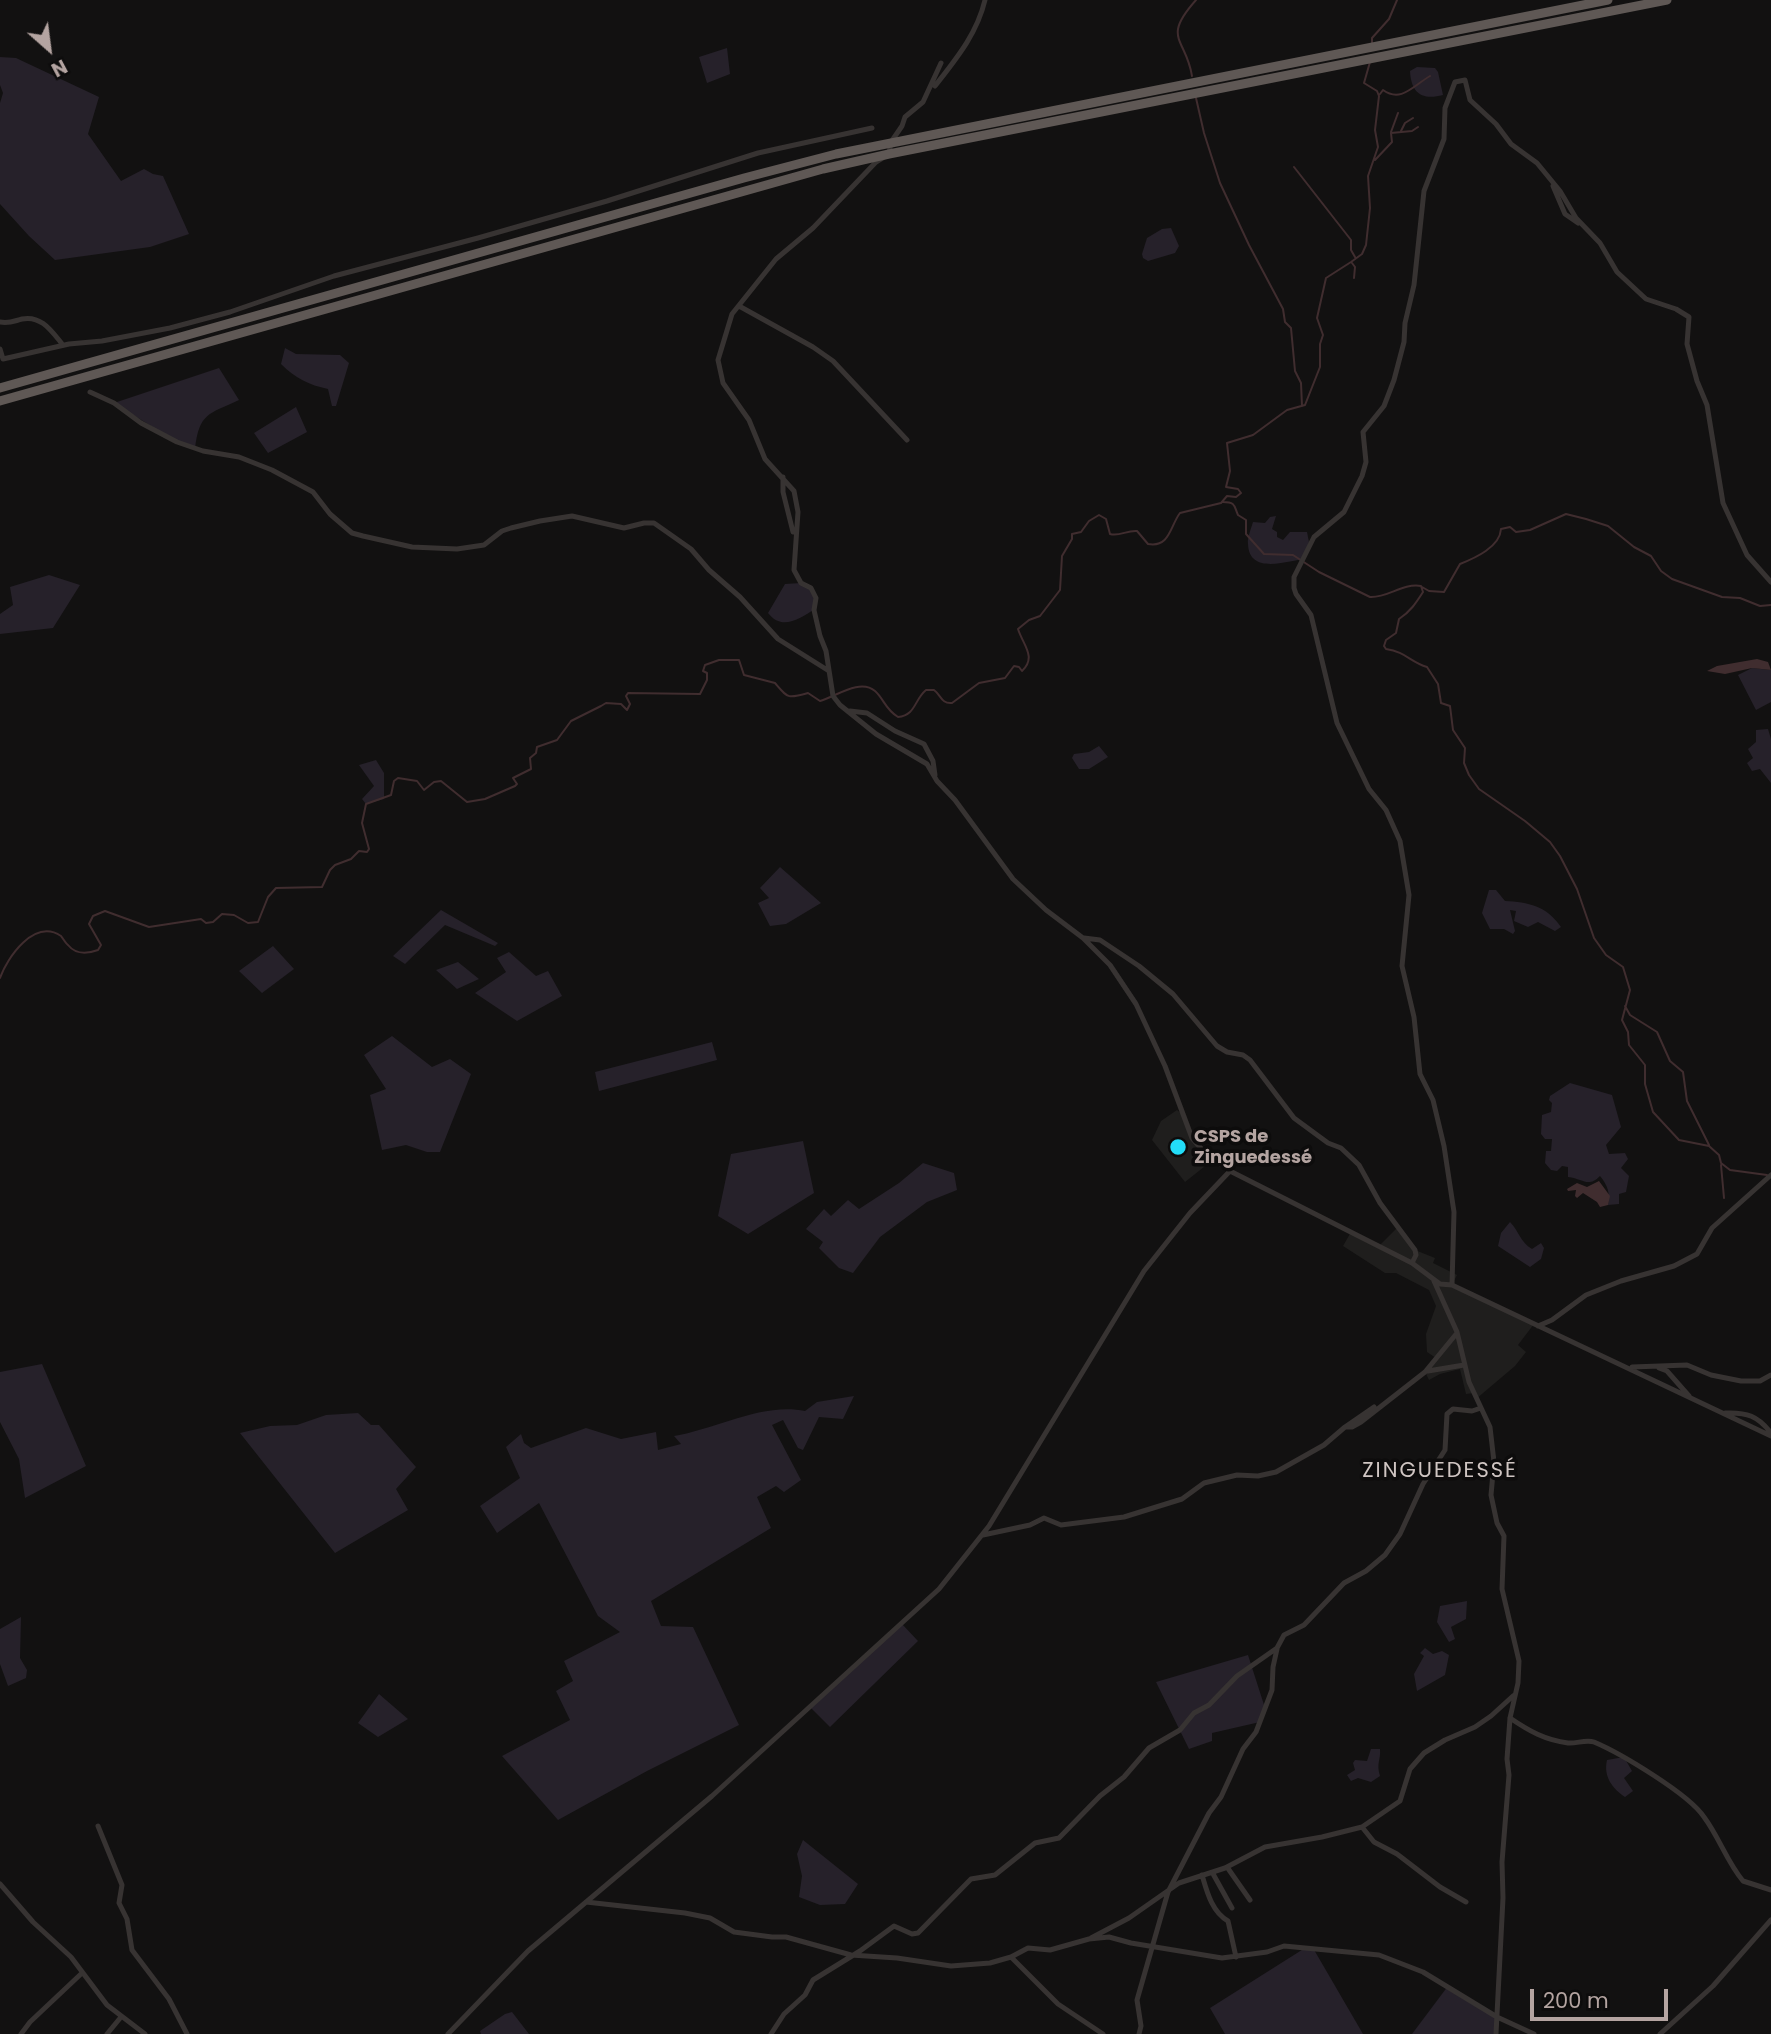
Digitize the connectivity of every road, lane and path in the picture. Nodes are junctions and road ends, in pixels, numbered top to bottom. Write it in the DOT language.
graph roads {
  1 [pos="985,0"];
  2 [pos="1608,0"];
  3 [pos="1667,0"];
  4 [pos="941,63"];
  5 [pos="935,86"];
  6 [pos="872,128"];
  7 [pos="891,142"];
  8 [pos="889,154"];
  9 [pos="739,306"];
  10 [pos="0,322"];
  11 [pos="63,345"];
  12 [pos="0,349"];
  13 [pos="0,388"];
  14 [pos="90,392"];
  15 [pos="0,401"];
  16 [pos="907,440"];
  17 [pos="783,477"];
  18 [pos="794,543"];
  19 [pos="1771,582"];
  20 [pos="829,671"];
  21 [pos="848,711"];
  22 [pos="936,778"];
  23 [pos="1083,938"];
  24 [pos="1230,1171"];
  25 [pos="1771,1175"];
  26 [pos="1412,1264"];
  27 [pos="1434,1281"];
  28 [pos="1452,1285"];
  29 [pos="1538,1326"];
  30 [pos="1457,1332"];
  31 [pos="1464,1365"];
  32 [pos="1656,1366"];
  33 [pos="1629,1367"];
  34 [pos="1425,1372"];
  35 [pos="1771,1375"];
  36 [pos="1693,1400"];
  37 [pos="1481,1408"];
  38 [pos="1722,1414"];
  39 [pos="1771,1435"];
  40 [pos="983,1535"];
  41 [pos="1277,1648"];
  42 [pos="1514,1695"];
  43 [pos="1510,1718"];
  44 [pos="98,1826"];
  45 [pos="1362,1827"];
  46 [pos="1227,1867"];
  47 [pos="1212,1872"];
  48 [pos="1202,1875"];
  49 [pos="0,1884"];
  50 [pos="1771,1890"];
  51 [pos="1168,1892"];
  52 [pos="1250,1900"];
  53 [pos="586,1902"];
  54 [pos="1466,1902"];
  55 [pos="1232,1908"];
  56 [pos="1771,1920"];
  57 [pos="1768,1927"];
  58 [pos="1088,1939"];
  59 [pos="1153,1947"];
  60 [pos="851,1955"];
  61 [pos="1236,1957"];
  62 [pos="1011,1958"];
  63 [pos="82,1973"];
  64 [pos="121,2017"];
  65 [pos="1497,2017"];
  66 [pos="21,2034"];
  67 [pos="107,2034"];
  68 [pos="145,2034"];
  69 [pos="187,2034"];
  70 [pos="448,2034"];
  71 [pos="771,2034"];
  72 [pos="1103,2034"];
  73 [pos="1139,2034"];
  74 [pos="1496,2034"];
  75 [pos="1534,2034"];
  76 [pos="1660,2034"];
  1 -- 5 [label="street"];
  2 -- 7 [label="highway"];
  3 -- 8 [label="highway"];
  4 -- 7 [label="street"];
  6 -- 11 [label="street"];
  7 -- 8 [label="street"];
  7 -- 13 [label="highway"];
  8 -- 9 [label="street"];
  8 -- 15 [label="highway"];
  9 -- 16 [label="street"];
  9 -- 17 [label="street"];
  10 -- 11 [label="street"];
  11 -- 12 [label="street"];
  14 -- 20 [label="street"];
  17 -- 18 [label="street"];
  17 -- 18 [label="street"];
  18 -- 20 [label="street"];
  19 -- 28 [label="street"];
  20 -- 21 [label="street"];
  21 -- 22 [label="street"];
  21 -- 22 [label="street"];
  22 -- 23 [label="street"];
  23 -- 24 [label="street"];
  23 -- 26 [label="street"];
  24 -- 26 [label="street"];
  24 -- 40 [label="street"];
  25 -- 29 [label="street"];
  26 -- 27 [label="street"];
  27 -- 28 [label="street"];
  27 -- 30 [label="street"];
  28 -- 29 [label="street"];
  29 -- 33 [label="street"];
  30 -- 31 [label="street"];
  30 -- 34 [label="street"];
  31 -- 34 [label="street"];
  31 -- 37 [label="street"];
  32 -- 33 [label="street"];
  32 -- 35 [label="street"];
  32 -- 36 [label="street"];
  33 -- 36 [label="street"];
  34 -- 40 [label="street"];
  36 -- 38 [label="street"];
  37 -- 41 [label="street"];
  37 -- 42 [label="street"];
  38 -- 39 [label="street"];
  38 -- 39 [label="street"];
  40 -- 53 [label="street"];
  41 -- 51 [label="street"];
  41 -- 60 [label="street"];
  42 -- 43 [label="street"];
  42 -- 45 [label="street"];
  43 -- 50 [label="street"];
  43 -- 65 [label="street"];
  44 -- 69 [label="street"];
  45 -- 46 [label="street"];
  45 -- 54 [label="street"];
  46 -- 47 [label="street"];
  46 -- 52 [label="street"];
  47 -- 48 [label="street"];
  47 -- 55 [label="street"];
  48 -- 51 [label="street"];
  48 -- 61 [label="street"];
  49 -- 63 [label="street"];
  51 -- 58 [label="street"];
  51 -- 59 [label="street"];
  53 -- 60 [label="street"];
  53 -- 70 [label="street"];
  56 -- 57 [label="street"];
  57 -- 76 [label="street"];
  58 -- 59 [label="street"];
  58 -- 62 [label="street"];
  59 -- 61 [label="street"];
  59 -- 73 [label="street"];
  60 -- 62 [label="street"];
  60 -- 71 [label="street"];
  61 -- 65 [label="street"];
  62 -- 72 [label="street"];
  63 -- 64 [label="street"];
  63 -- 66 [label="street"];
  64 -- 67 [label="street"];
  64 -- 68 [label="street"];
  65 -- 74 [label="street"];
  65 -- 75 [label="street"];
}
